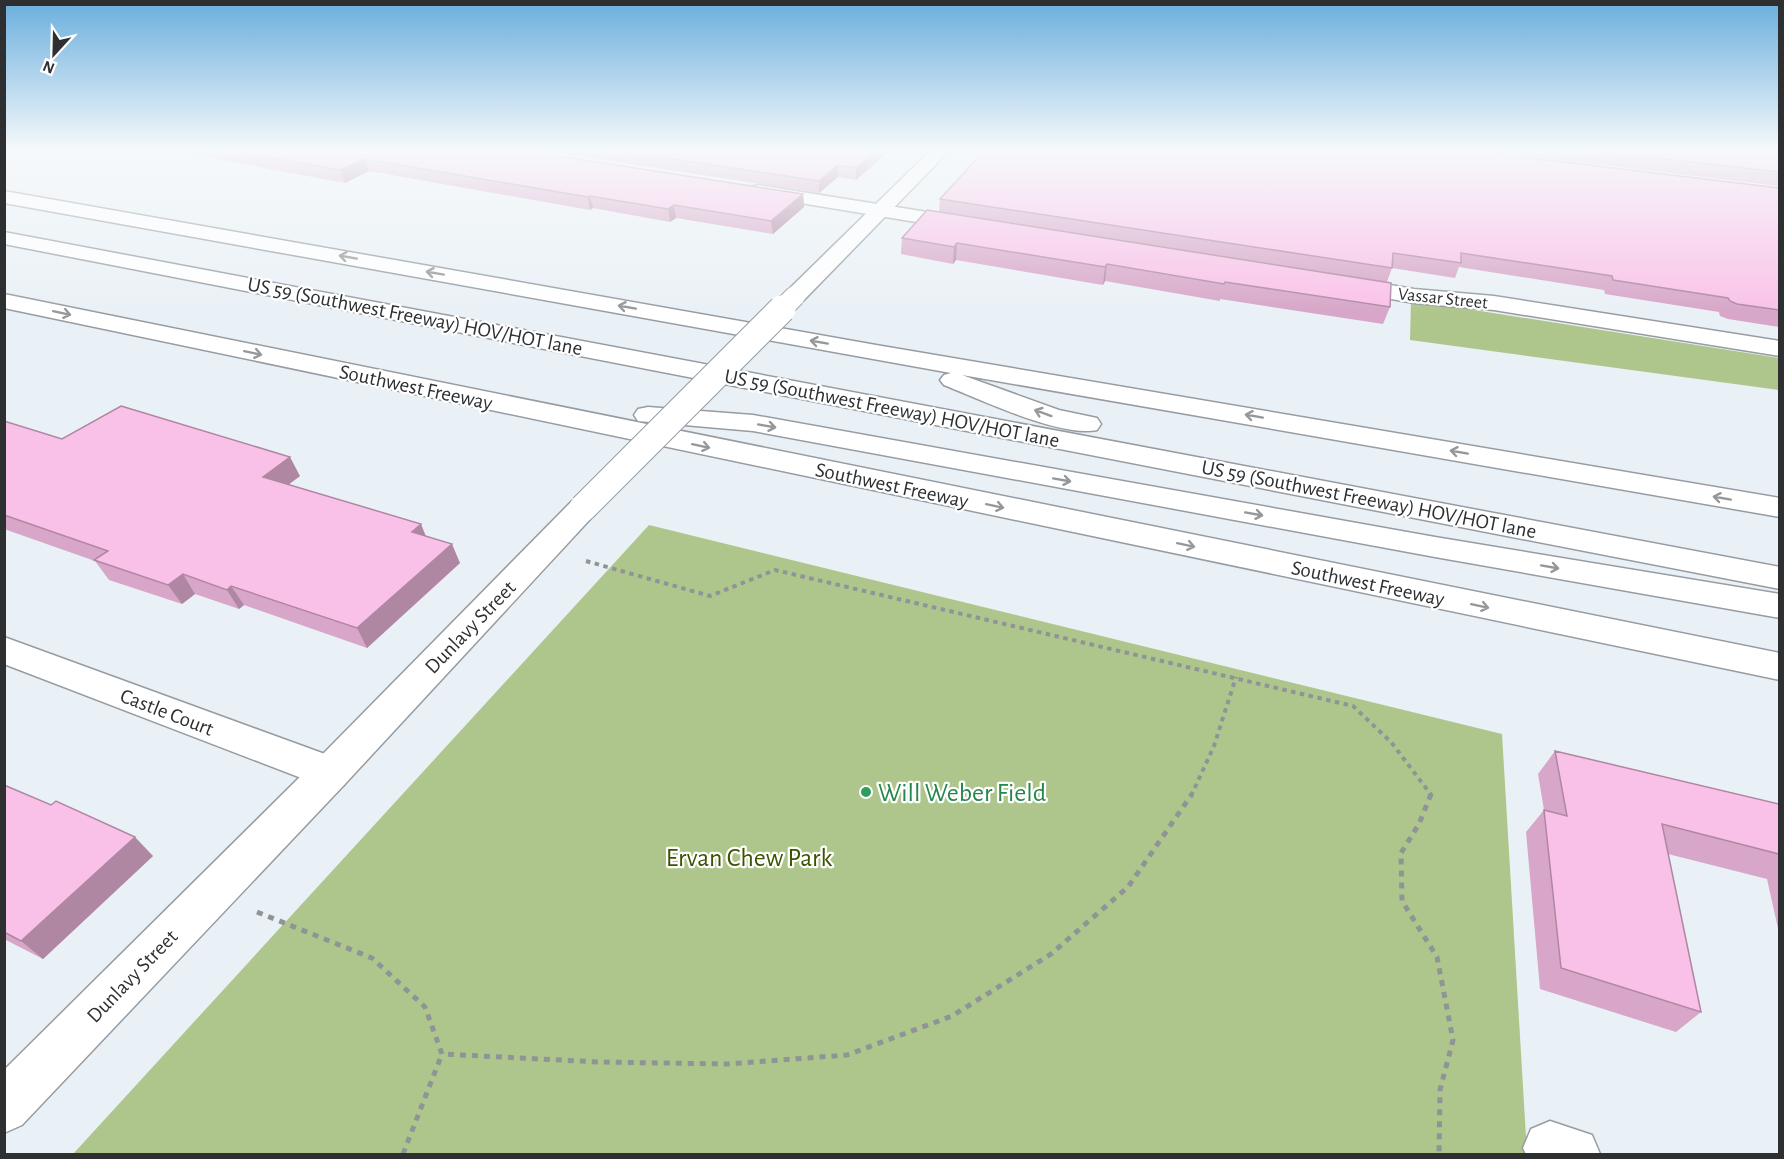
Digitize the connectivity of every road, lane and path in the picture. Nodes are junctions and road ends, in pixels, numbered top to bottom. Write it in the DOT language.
graph roads {
  1 [pos="49,205"];
  2 [pos="844,205"];
  3 [pos="886,205"];
  4 [pos="880,211"];
  5 [pos="990,228"];
  6 [pos="4,238"];
  7 [pos="1331,283"];
  8 [pos="4,301"];
  9 [pos="1779,349"];
  10 [pos="876,352"];
  11 [pos="500,404"];
  12 [pos="1779,508"];
  13 [pos="544,549"];
  14 [pos="1779,564"];
  15 [pos="1779,578"];
  16 [pos="1779,606"];
  17 [pos="4,650"];
  18 [pos="1779,667"];
  19 [pos="1236,677"];
  20 [pos="330,773"];
  21 [pos="213,894"];
  22 [pos="442,1054"];
  23 [pos="4,1107"];
  24 [pos="403,1155"];
  25 [pos="1439,1155"];
  10 -- 1 [label="main road, one-way"];
  2 -- 4 [label="main road"];
  3 -- 4 [label="main road, Dunlavy Street"];
  4 -- 5 [label="main road"];
  4 -- 13 [label="main road, Dunlavy Street, bridge"];
  6 -- 15 [label="main road, US 59 (Southwest Freeway) HOV/HOT lane"];
  7 -- 9 [label="main road, Vassar Street"];
  8 -- 11 [label="main road, Southwest Freeway, one-way"];
  12 -- 10 [label="main road, one-way"];
  14 -- 10 [label="main road, one-way"];
  11 -- 16 [label="main road, one-way"];
  11 -- 18 [label="main road, Southwest Freeway, one-way"];
  13 -- 19 [label="path"];
  13 -- 20 [label="main road, Dunlavy Street"];
  17 -- 20 [label="main road, Castle Court"];
  19 -- 22 [label="path"];
  19 -- 25 [label="path"];
  20 -- 21 [label="main road, Dunlavy Street"];
  21 -- 22 [label="path"];
  21 -- 23 [label="main road, Dunlavy Street"];
  22 -- 24 [label="path"];
}
